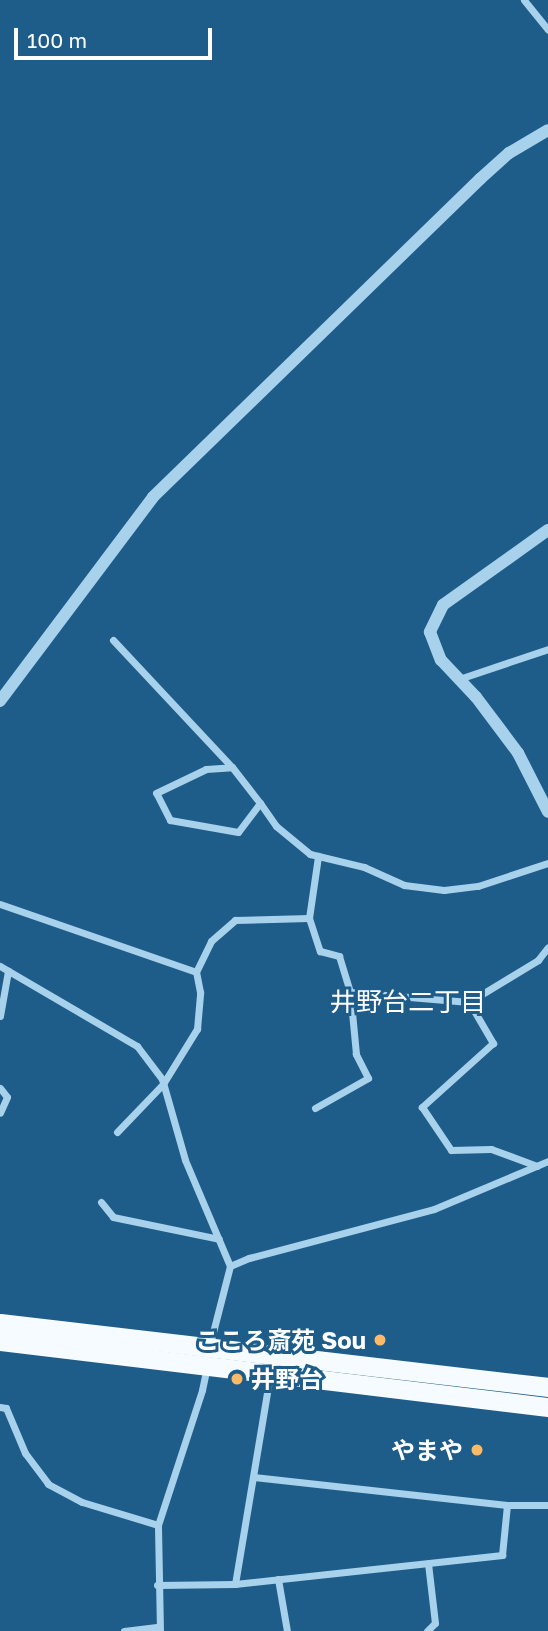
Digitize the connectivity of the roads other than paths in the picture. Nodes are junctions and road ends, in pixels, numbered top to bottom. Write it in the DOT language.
graph roads {
  1 [pos="524,0"];
  2 [pos="548,30"];
  3 [pos="548,130"];
  4 [pos="548,530"];
  5 [pos="113,640"];
  6 [pos="548,649"];
  7 [pos="459,679"];
  8 [pos="0,701"];
  9 [pos="232,766"];
  10 [pos="260,803"];
  11 [pos="548,812"];
  12 [pos="318,856"];
  13 [pos="548,863"];
  14 [pos="0,904"];
  15 [pos="309,918"];
  16 [pos="548,947"];
  17 [pos="0,967"];
  18 [pos="8,971"];
  19 [pos="196,972"];
  20 [pos="350,992"];
  21 [pos="469,1002"];
  22 [pos="0,1016"];
  23 [pos="163,1084"];
  24 [pos="0,1088"];
  25 [pos="315,1108"];
  26 [pos="0,1113"];
  27 [pos="117,1132"];
  28 [pos="548,1161"];
  29 [pos="537,1166"];
  30 [pos="101,1202"];
  31 [pos="219,1239"];
  32 [pos="230,1266"];
  33 [pos="0,1323"];
  34 [pos="0,1341"];
  35 [pos="208,1357"];
  36 [pos="270,1373"];
  37 [pos="548,1387"];
  38 [pos="0,1407"];
  39 [pos="548,1407"];
  40 [pos="254,1477"];
  41 [pos="507,1505"];
  42 [pos="548,1505"];
  43 [pos="158,1525"];
  44 [pos="428,1563"];
  45 [pos="278,1579"];
  46 [pos="235,1584"];
  47 [pos="157,1585"];
  48 [pos="159,1629"];
  49 [pos="124,1631"];
  50 [pos="287,1631"];
  51 [pos="427,1631"];
  1 -- 2 [label="street"];
  3 -- 8 [label="street"];
  4 -- 7 [label="street"];
  5 -- 9 [label="street"];
  6 -- 7 [label="street"];
  7 -- 11 [label="street"];
  9 -- 10 [label="street"];
  9 -- 10 [label="street"];
  10 -- 12 [label="street"];
  12 -- 13 [label="street"];
  12 -- 15 [label="street"];
  14 -- 19 [label="street"];
  15 -- 19 [label="street"];
  15 -- 20 [label="street"];
  16 -- 21 [label="street"];
  17 -- 18 [label="street"];
  18 -- 22 [label="street"];
  18 -- 23 [label="street"];
  19 -- 23 [label="street"];
  20 -- 21 [label="street"];
  20 -- 25 [label="street"];
  21 -- 29 [label="street"];
  23 -- 27 [label="street"];
  23 -- 31 [label="street"];
  24 -- 26 [label="street"];
  28 -- 29 [label="street"];
  29 -- 32 [label="street"];
  30 -- 31 [label="street"];
  31 -- 32 [label="street"];
  32 -- 35 [label="street"];
  33 -- 35 [label="highway"];
  34 -- 35 [label="highway"];
  35 -- 36 [label="highway"];
  35 -- 37 [label="highway"];
  35 -- 43 [label="street"];
  36 -- 39 [label="highway"];
  36 -- 40 [label="street"];
  38 -- 43 [label="street"];
  40 -- 41 [label="street"];
  40 -- 46 [label="street"];
  41 -- 42 [label="street"];
  41 -- 44 [label="street"];
  43 -- 47 [label="street"];
  44 -- 45 [label="street"];
  44 -- 51 [label="street"];
  45 -- 46 [label="street"];
  45 -- 50 [label="street"];
  46 -- 47 [label="street"];
  47 -- 48 [label="street"];
  48 -- 49 [label="street"];
}
